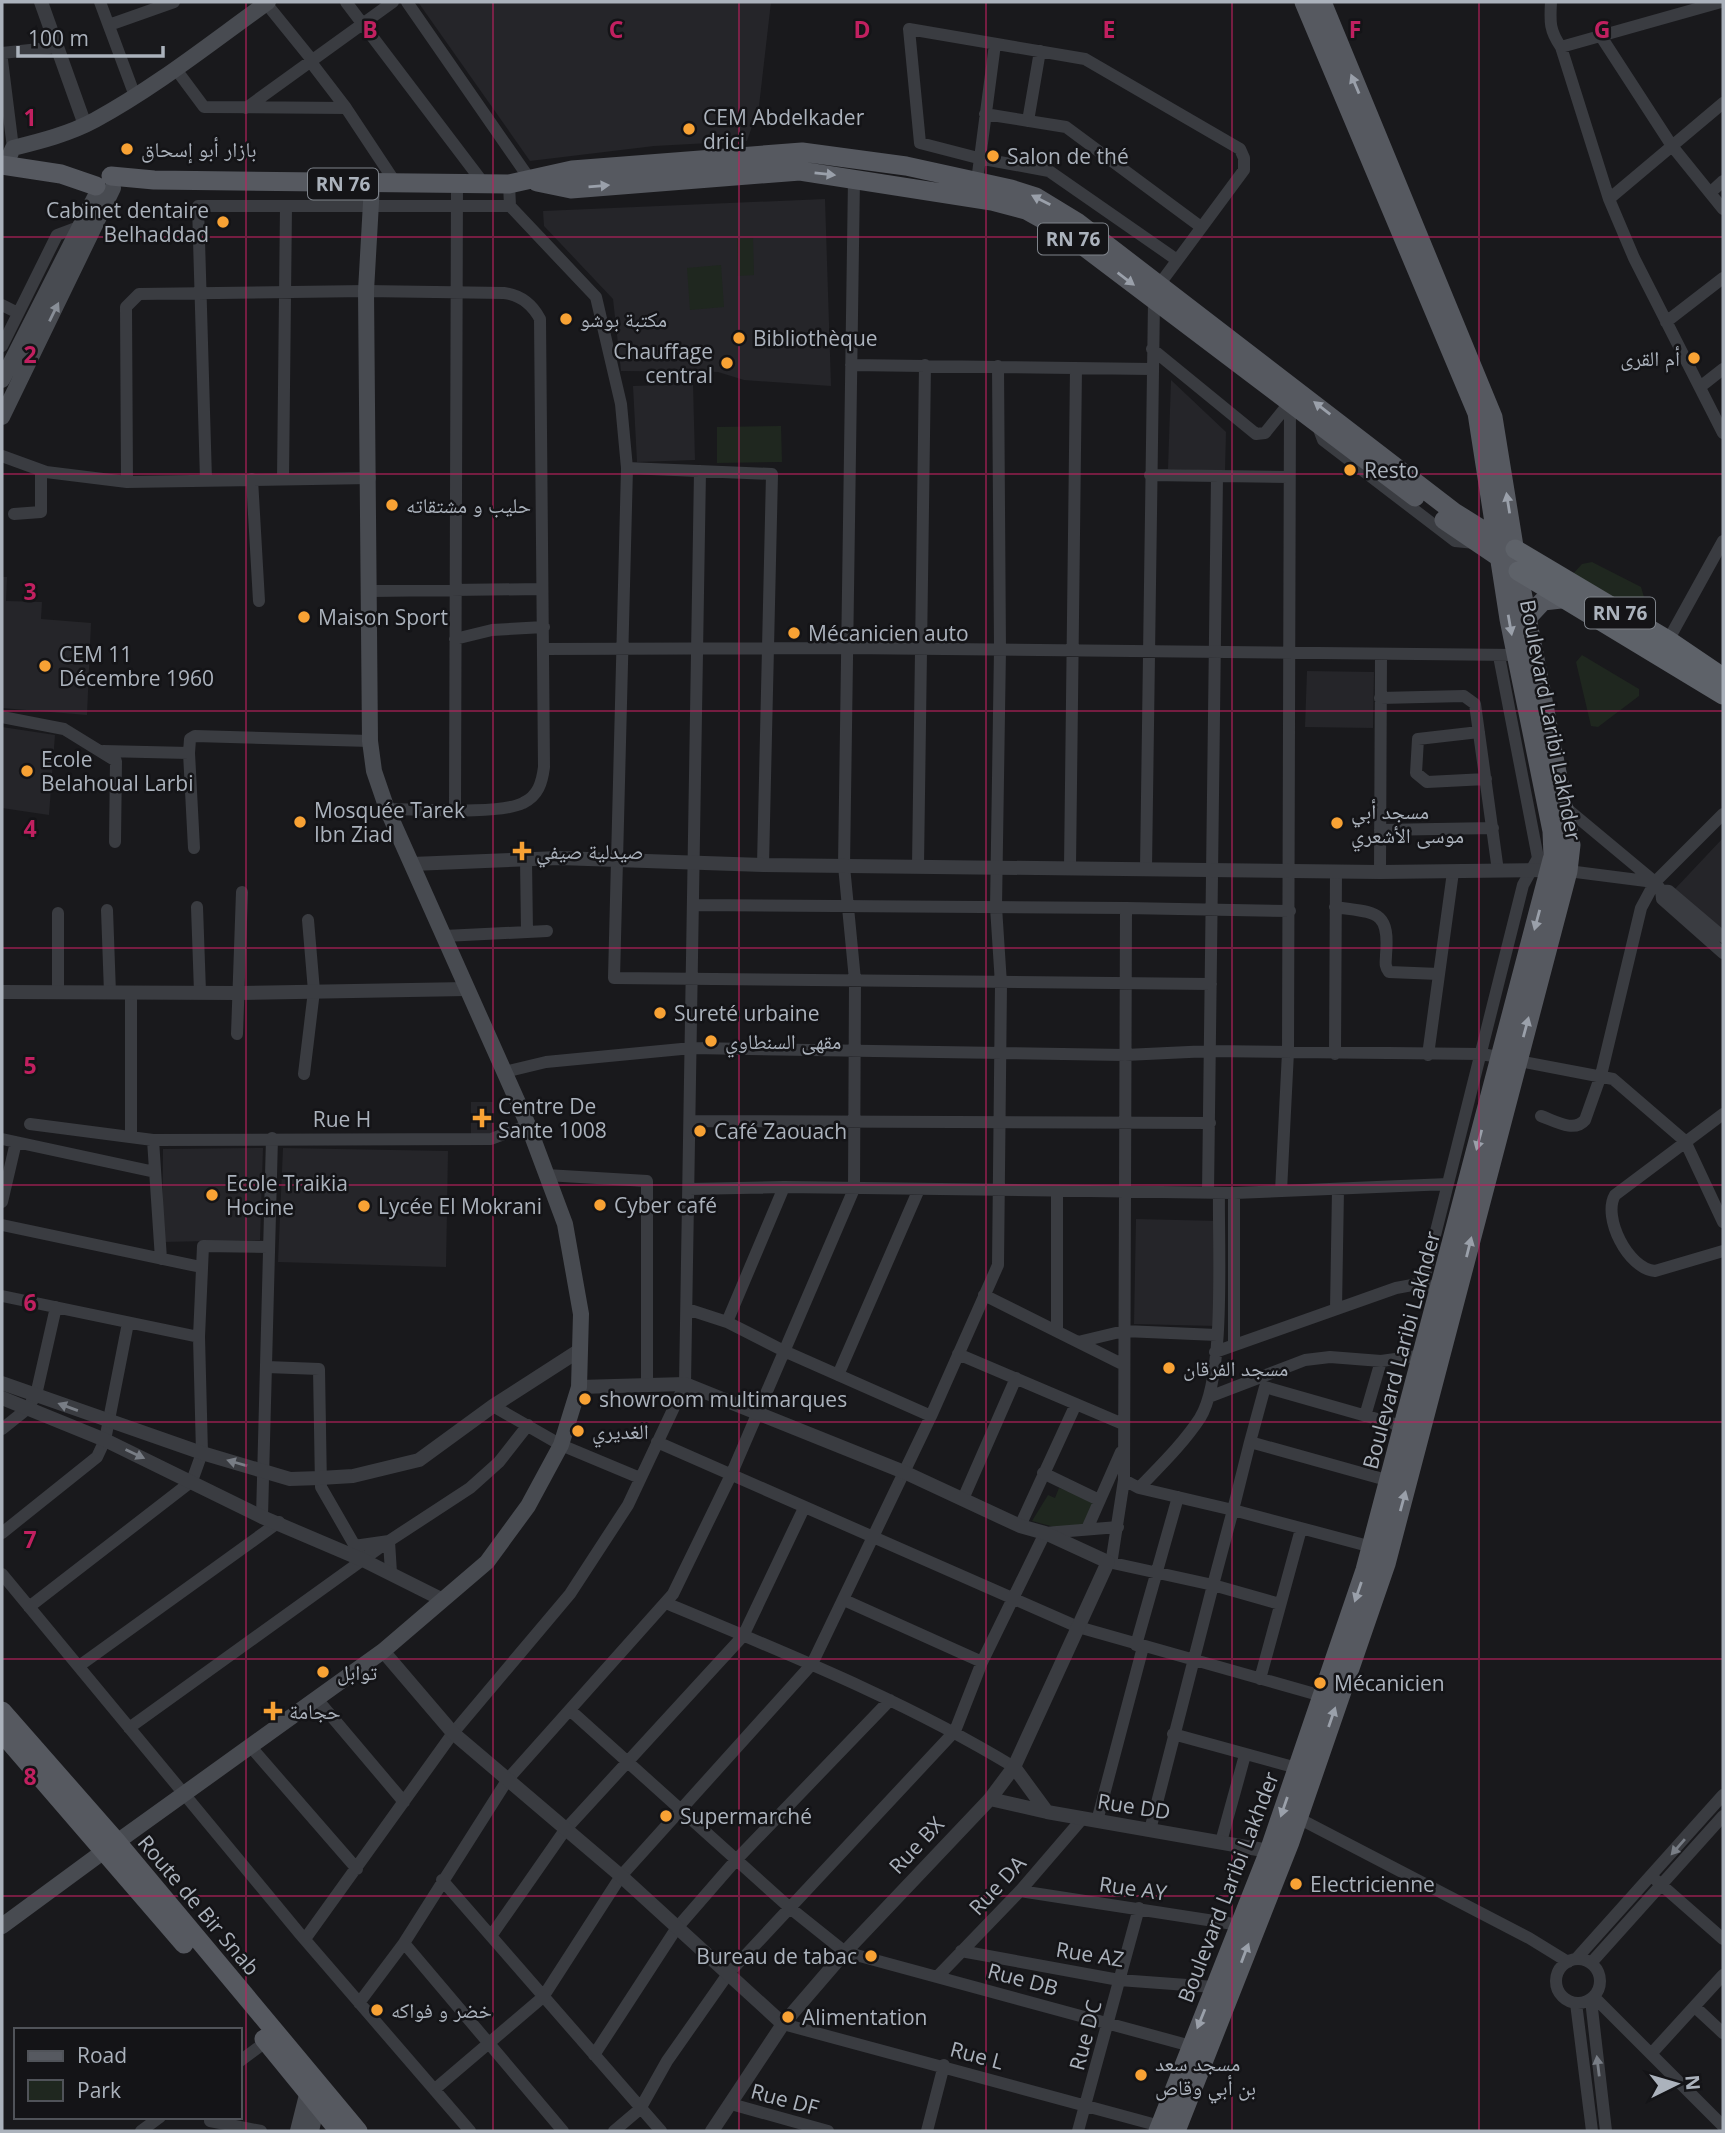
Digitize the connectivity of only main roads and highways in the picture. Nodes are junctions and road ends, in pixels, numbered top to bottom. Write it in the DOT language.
graph roads {
  1 [pos="266,2"];
  2 [pos="1304,2"];
  3 [pos="1322,2"];
  4 [pos="5,160"];
  5 [pos="106,183"];
  6 [pos="372,185"];
  7 [pos="976,190"];
  8 [pos="1155,294"];
  9 [pos="2,380"];
  10 [pos="1295,396"];
  11 [pos="2,417"];
  12 [pos="1490,490"];
  13 [pos="1454,512"];
  14 [pos="1496,538"];
  15 [pos="1507,554"];
  16 [pos="1518,571"];
  17 [pos="1561,599"];
  18 [pos="1528,617"];
  19 [pos="1635,631"];
  20 [pos="1664,648"];
  21 [pos="1723,677"];
  22 [pos="1723,695"];
  23 [pos="1551,870"];
  24 [pos="1500,1057"];
  25 [pos="2,1711"];
  26 [pos="2,1733"];
  27 [pos="110,1846"];
  28 [pos="1277,1853"];
  29 [pos="2,1926"];
  30 [pos="314,2090"];
  31 [pos="1165,2129"];
  32 [pos="298,2131"];
  33 [pos="311,2131"];
  34 [pos="339,2131"];
  35 [pos="358,2131"];
  1 -- 4 [label="main road"];
  2 -- 12 [label="main road"];
  15 -- 3 [label="main road, one-way"];
  4 -- 5 [label="main road, RN 76"];
  5 -- 6 [label="main road, RN 76"];
  5 -- 9 [label="main road"];
  11 -- 5 [label="main road, one-way"];
  6 -- 7 [label="main road, RN 76"];
  6 -- 27 [label="main road"];
  7 -- 8 [label="main road, RN 76, one-way"];
  8 -- 7 [label="main road, RN 76, one-way"];
  8 -- 10 [label="main road, RN 76"];
  13 -- 10 [label="main road, RN 76, one-way"];
  10 -- 15 [label="main road, RN 76"];
  12 -- 13 [label="main road"];
  12 -- 14 [label="main road"];
  13 -- 14 [label="main road, RN 76"];
  14 -- 15 [label="main road, RN 76"];
  15 -- 16 [label="main road, Boulevard Laribi Lakhder"];
  15 -- 19 [label="highway, RN 76"];
  15 -- 23 [label="main road, Boulevard Laribi Lakhder, one-way"];
  16 -- 17 [label="highway, RN 76"];
  16 -- 18 [label="main road, Boulevard Laribi Lakhder"];
  17 -- 18 [label="main road"];
  17 -- 19 [label="highway, RN 76"];
  18 -- 23 [label="main road, Boulevard Laribi Lakhder"];
  19 -- 20 [label="highway, RN 76"];
  20 -- 21 [label="highway, RN 76"];
  20 -- 22 [label="highway, RN 76"];
  23 -- 24 [label="main road, Boulevard Laribi Lakhder"];
  24 -- 28 [label="main road, Boulevard Laribi Lakhder, one-way"];
  28 -- 24 [label="main road, Boulevard Laribi Lakhder, one-way"];
  25 -- 27 [label="main road, Route de Bir Snab"];
  26 -- 27 [label="main road, Route de Bir Snab"];
  27 -- 29 [label="main road"];
  27 -- 30 [label="main road, Route de Bir Snab"];
  31 -- 28 [label="main road, Boulevard Laribi Lakhder, one-way"];
  28 -- 31 [label="main road, Boulevard Laribi Lakhder, one-way"];
  30 -- 32 [label="main road"];
  30 -- 33 [label="main road"];
  30 -- 34 [label="main road, Route de Bir Snab"];
  30 -- 35 [label="main road, Route de Bir Snab"];
}
